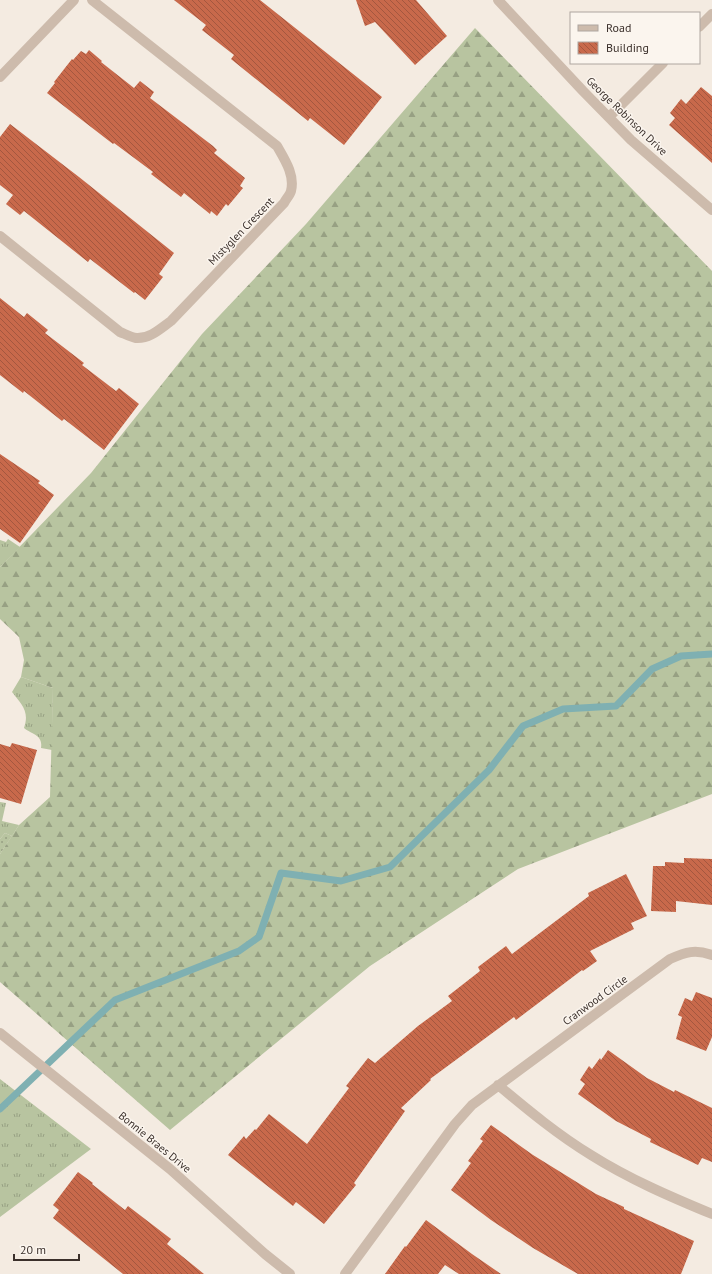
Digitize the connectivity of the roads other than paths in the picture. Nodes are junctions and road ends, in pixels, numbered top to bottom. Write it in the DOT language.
graph roads {
  1 [pos="74,0"];
  2 [pos="92,0"];
  3 [pos="498,0"];
  4 [pos="712,14"];
  5 [pos="700,26"];
  6 [pos="662,64"];
  7 [pos="0,78"];
  8 [pos="609,117"];
  9 [pos="712,210"];
  10 [pos="0,236"];
  11 [pos="712,955"];
  12 [pos="0,1033"];
  13 [pos="498,1085"];
  14 [pos="712,1214"];
  15 [pos="290,1274"];
  16 [pos="345,1274"];
  1 -- 7 [label="street"];
  2 -- 10 [label="street, Mistyglen Crescent"];
  3 -- 8 [label="street, George Robinson Drive"];
  4 -- 5 [label="street"];
  6 -- 8 [label="street"];
  8 -- 9 [label="street, George Robinson Drive"];
  11 -- 13 [label="street, Cranwood Circle"];
  12 -- 15 [label="street, Bonnie Braes Drive"];
  13 -- 14 [label="street"];
  13 -- 16 [label="street, Cranwood Circle"];
}
